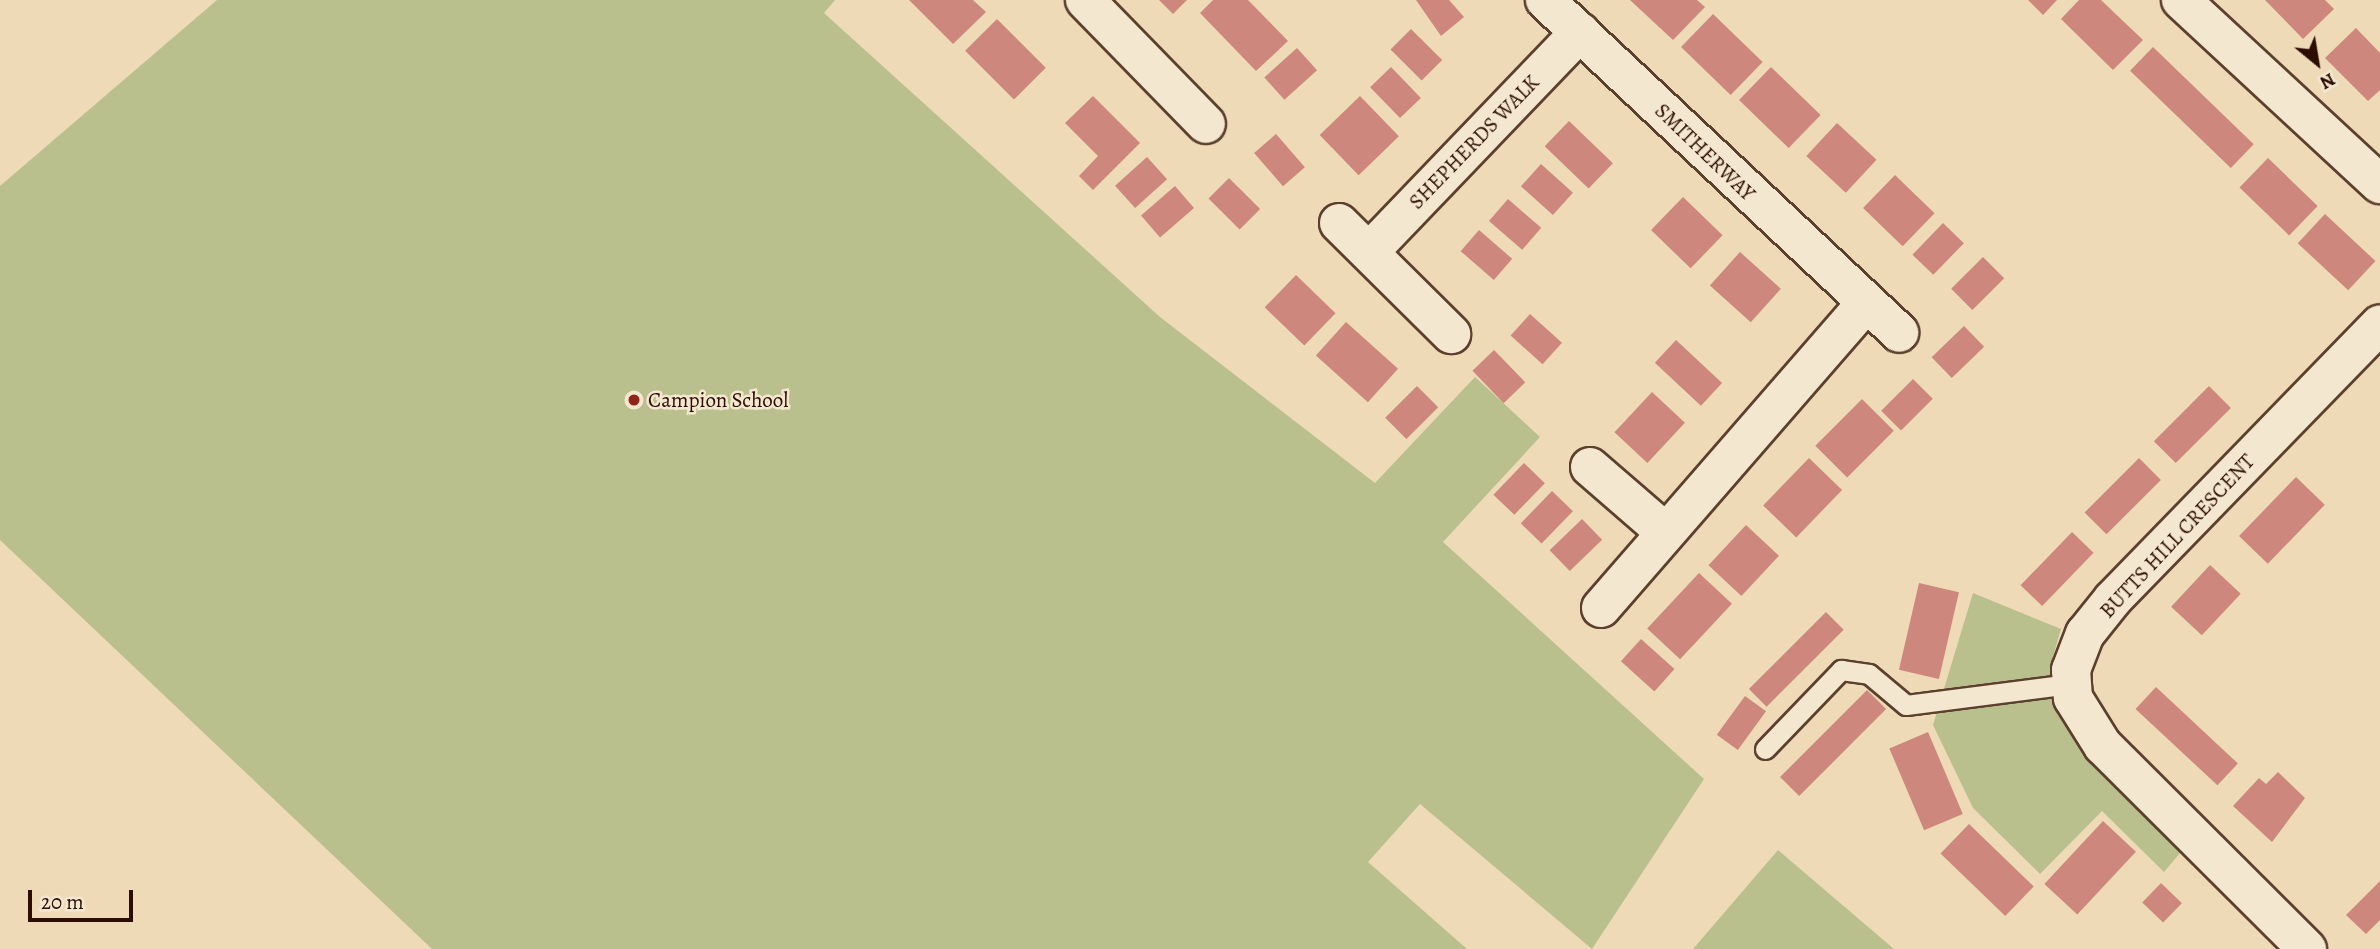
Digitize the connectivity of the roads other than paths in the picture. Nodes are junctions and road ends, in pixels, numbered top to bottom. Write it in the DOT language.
graph roads {
  1 [pos="1085,0"];
  2 [pos="1545,0"];
  3 [pos="2181,0"];
  4 [pos="1580,32"];
  5 [pos="1206,124"];
  6 [pos="2380,184"];
  7 [pos="1339,223"];
  8 [pos="1368,252"];
  9 [pos="1865,304"];
  10 [pos="2380,324"];
  11 [pos="1899,333"];
  12 [pos="1451,334"];
  13 [pos="1590,467"];
  14 [pos="1664,531"];
  15 [pos="1601,608"];
  16 [pos="2070,684"];
  17 [pos="1765,749"];
  18 [pos="2307,949"];
  1 -- 5 [label="street"];
  2 -- 4 [label="street, SMITHERWAY"];
  3 -- 6 [label="street"];
  4 -- 8 [label="street, SHEPHERDS WALK"];
  4 -- 9 [label="street, SMITHERWAY"];
  7 -- 8 [label="street"];
  8 -- 12 [label="street"];
  9 -- 11 [label="street, SMITHERWAY"];
  9 -- 14 [label="street"];
  10 -- 16 [label="street, BUTTS HILL CRESCENT"];
  13 -- 14 [label="street"];
  14 -- 15 [label="street"];
  16 -- 17 [label="lane"];
  16 -- 18 [label="street"];
}
